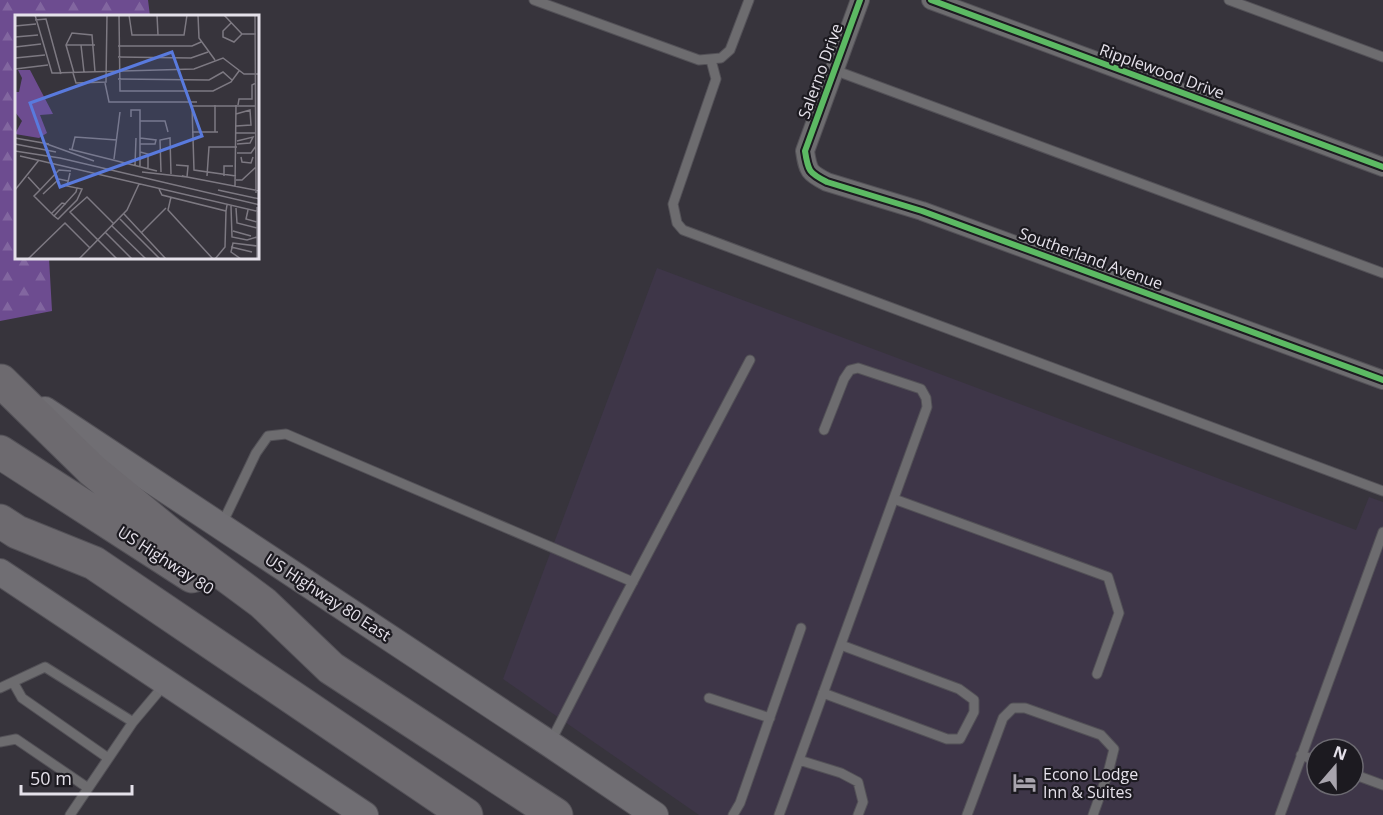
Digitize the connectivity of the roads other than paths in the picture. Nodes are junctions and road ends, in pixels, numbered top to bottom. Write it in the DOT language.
graph roads {
  1 [pos="534,0"];
  2 [pos="749,0"];
  3 [pos="860,0"];
  4 [pos="931,0"];
  5 [pos="1229,0"];
  6 [pos="1383,57"];
  7 [pos="711,60"];
  8 [pos="834,70"];
  9 [pos="805,151"];
  10 [pos="1383,167"];
  11 [pos="1383,273"];
  12 [pos="750,360"];
  13 [pos="1383,380"];
  14 [pos="0,381"];
  15 [pos="824,430"];
  16 [pos="0,452"];
  17 [pos="1383,491"];
  18 [pos="894,499"];
  19 [pos="0,502"];
  20 [pos="0,521"];
  21 [pos="221,526"];
  22 [pos="1383,532"];
  23 [pos="94,563"];
  24 [pos="0,572"];
  25 [pos="633,582"];
  26 [pos="801,628"];
  27 [pos="841,645"];
  28 [pos="331,668"];
  29 [pos="1097,674"];
  30 [pos="13,682"];
  31 [pos="166,683"];
  32 [pos="0,688"];
  33 [pos="823,693"];
  34 [pos="709,698"];
  35 [pos="770,718"];
  36 [pos="133,722"];
  37 [pos="0,742"];
  38 [pos="550,744"];
  39 [pos="1301,755"];
  40 [pos="1305,756"];
  41 [pos="108,758"];
  42 [pos="799,760"];
  43 [pos="1365,778"];
  44 [pos="1383,784"];
  45 [pos="88,788"];
  46 [pos="70,815"];
  47 [pos="365,815"];
  48 [pos="466,815"];
  49 [pos="556,815"];
  50 [pos="655,815"];
  51 [pos="733,815"];
  52 [pos="779,815"];
  53 [pos="858,815"];
  54 [pos="967,815"];
  55 [pos="1093,815"];
  56 [pos="1280,815"];
  1 -- 7 [label="lane"];
  2 -- 7 [label="lane"];
  3 -- 8 [label="street, Salerno Drive"];
  4 -- 10 [label="street, Ripplewood Drive"];
  5 -- 6 [label="lane"];
  7 -- 17 [label="lane"];
  8 -- 9 [label="street, Salerno Drive"];
  8 -- 11 [label="lane"];
  9 -- 13 [label="street, Southerland Avenue"];
  12 -- 25 [label="lane"];
  14 -- 21 [label="main road, US Highway 80 East"];
  14 -- 28 [label="highway"];
  15 -- 18 [label="lane"];
  16 -- 28 [label="highway, US Highway 80"];
  18 -- 27 [label="lane"];
  18 -- 29 [label="lane"];
  19 -- 23 [label="highway"];
  20 -- 23 [label="highway"];
  21 -- 25 [label="lane"];
  21 -- 38 [label="main road, US Highway 80 East"];
  22 -- 39 [label="lane"];
  23 -- 48 [label="highway"];
  24 -- 31 [label="main road"];
  25 -- 38 [label="lane"];
  26 -- 35 [label="lane"];
  27 -- 33 [label="lane"];
  27 -- 33 [label="lane"];
  28 -- 49 [label="highway"];
  30 -- 32 [label="lane"];
  30 -- 36 [label="lane"];
  30 -- 41 [label="lane"];
  31 -- 36 [label="lane"];
  31 -- 47 [label="main road"];
  33 -- 42 [label="lane"];
  34 -- 35 [label="lane"];
  35 -- 51 [label="lane"];
  36 -- 41 [label="lane"];
  37 -- 45 [label="lane"];
  38 -- 50 [label="main road, US Highway 80 East"];
  39 -- 40 [label="lane"];
  39 -- 56 [label="lane"];
  41 -- 45 [label="lane"];
  42 -- 52 [label="lane"];
  42 -- 53 [label="lane"];
  43 -- 44 [label="lane"];
  45 -- 46 [label="lane"];
  54 -- 55 [label="lane"];
}
